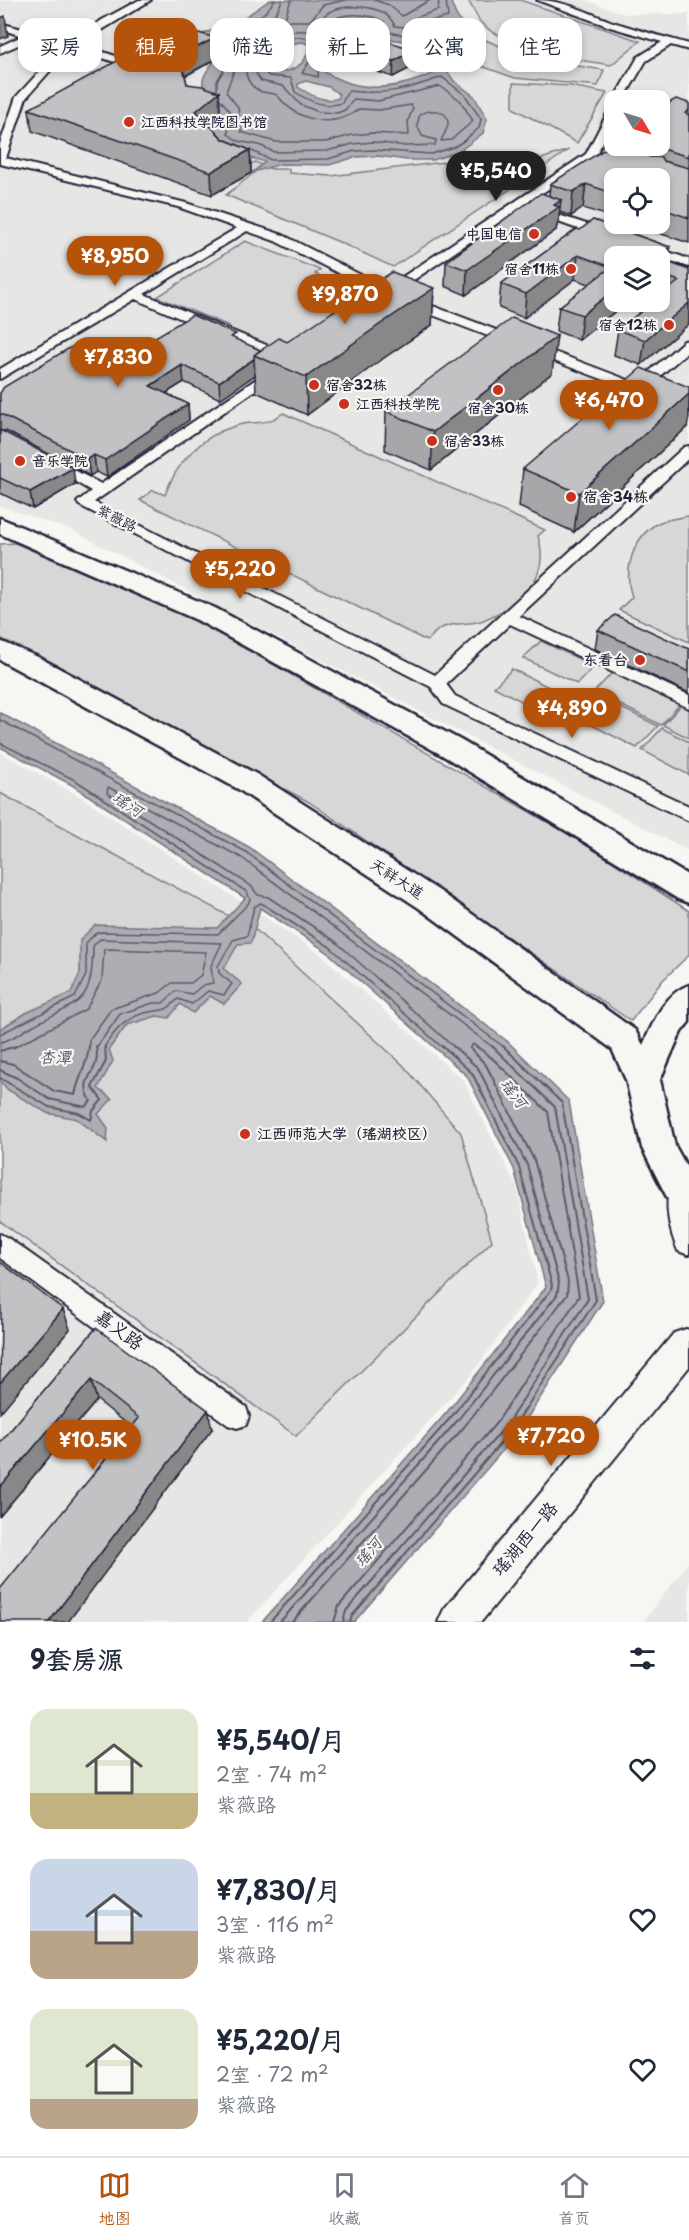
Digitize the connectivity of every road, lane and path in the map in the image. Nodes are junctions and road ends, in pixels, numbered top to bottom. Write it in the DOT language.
graph roads {
  1 [pos="116,0"];
  2 [pos="146,0"];
  3 [pos="542,0"];
  4 [pos="135,6"];
  5 [pos="102,24"];
  6 [pos="0,26"];
  7 [pos="18,32"];
  8 [pos="18,42"];
  9 [pos="671,42"];
  10 [pos="689,47"];
  11 [pos="0,50"];
  12 [pos="43,72"];
  13 [pos="624,90"];
  14 [pos="604,132"];
  15 [pos="0,161"];
  16 [pos="518,204"];
  17 [pos="246,226"];
  18 [pos="614,238"];
  19 [pos="636,245"];
  20 [pos="689,264"];
  21 [pos="387,293"];
  22 [pos="133,294"];
  23 [pos="371,303"];
  24 [pos="689,344"];
  25 [pos="302,351"];
  26 [pos="289,360"];
  27 [pos="0,375"];
  28 [pos="638,389"];
  29 [pos="689,408"];
  30 [pos="689,450"];
  31 [pos="40,458"];
  32 [pos="101,490"];
  33 [pos="0,525"];
  34 [pos="508,617"];
  35 [pos="0,650"];
  36 [pos="437,683"];
  37 [pos="689,702"];
  38 [pos="689,814"];
  39 [pos="689,891"];
  40 [pos="689,998"];
  41 [pos="643,1080"];
  42 [pos="685,1200"];
  43 [pos="689,1240"];
  44 [pos="0,1245"];
  45 [pos="688,1339"];
  46 [pos="237,1416"];
  47 [pos="457,1622"];
  1 -- 4 [label="street"];
  2 -- 4 [label="street"];
  3 -- 9 [label="street"];
  4 -- 5 [label="street"];
  6 -- 7 [label="street"];
  8 -- 11 [label="street"];
  9 -- 10 [label="street"];
  9 -- 13 [label="street"];
  12 -- 15 [label="street"];
  14 -- 16 [label="street"];
  15 -- 17 [label="street"];
  16 -- 18 [label="street"];
  16 -- 21 [label="street"];
  17 -- 21 [label="street"];
  17 -- 22 [label="street"];
  19 -- 20 [label="street"];
  21 -- 23 [label="street"];
  21 -- 28 [label="street"];
  22 -- 26 [label="street"];
  22 -- 27 [label="street"];
  24 -- 28 [label="street"];
  25 -- 26 [label="street, 紫薇路"];
  26 -- 32 [label="street, 紫薇路"];
  28 -- 29 [label="street"];
  30 -- 34 [label="street"];
  31 -- 32 [label="street"];
  32 -- 36 [label="street, 紫薇路"];
  33 -- 39 [label="main road"];
  34 -- 36 [label="street"];
  34 -- 37 [label="street"];
  35 -- 41 [label="main road, 天祥大道"];
  36 -- 38 [label="street"];
  40 -- 41 [label="main road"];
  41 -- 42 [label="main road, 天祥大道"];
  42 -- 43 [label="street"];
  44 -- 46 [label="street, 嘉义路"];
  45 -- 47 [label="street, 瑶湖西一路"];
}
